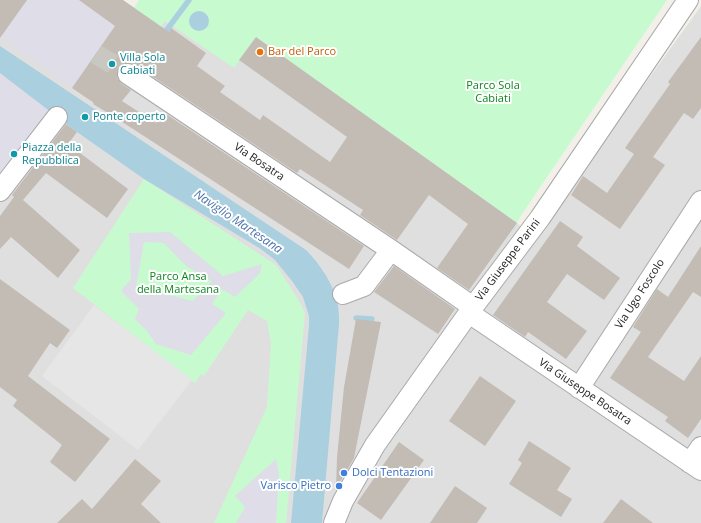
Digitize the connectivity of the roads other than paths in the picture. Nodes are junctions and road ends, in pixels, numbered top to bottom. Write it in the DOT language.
graph roads {
  1 [pos="688,0"];
  2 [pos="128,74"];
  3 [pos="57,117"];
  4 [pos="0,190"];
  5 [pos="701,201"];
  6 [pos="391,250"];
  7 [pos="343,294"];
  8 [pos="471,310"];
  9 [pos="579,388"];
  10 [pos="697,460"];
  11 [pos="334,523"];
  1 -- 8 [label="street, Via Giuseppe Parini"];
  2 -- 6 [label="street, Via Bosatra"];
  3 -- 4 [label="street"];
  5 -- 9 [label="street, Via Ugo Foscolo"];
  6 -- 7 [label="street"];
  6 -- 8 [label="street, Via Bosatra"];
  8 -- 9 [label="street, Via Giuseppe Bosatra"];
  8 -- 11 [label="street, Via Giuseppe Parini"];
  9 -- 10 [label="street, Via Giuseppe Bosatra"];
}
